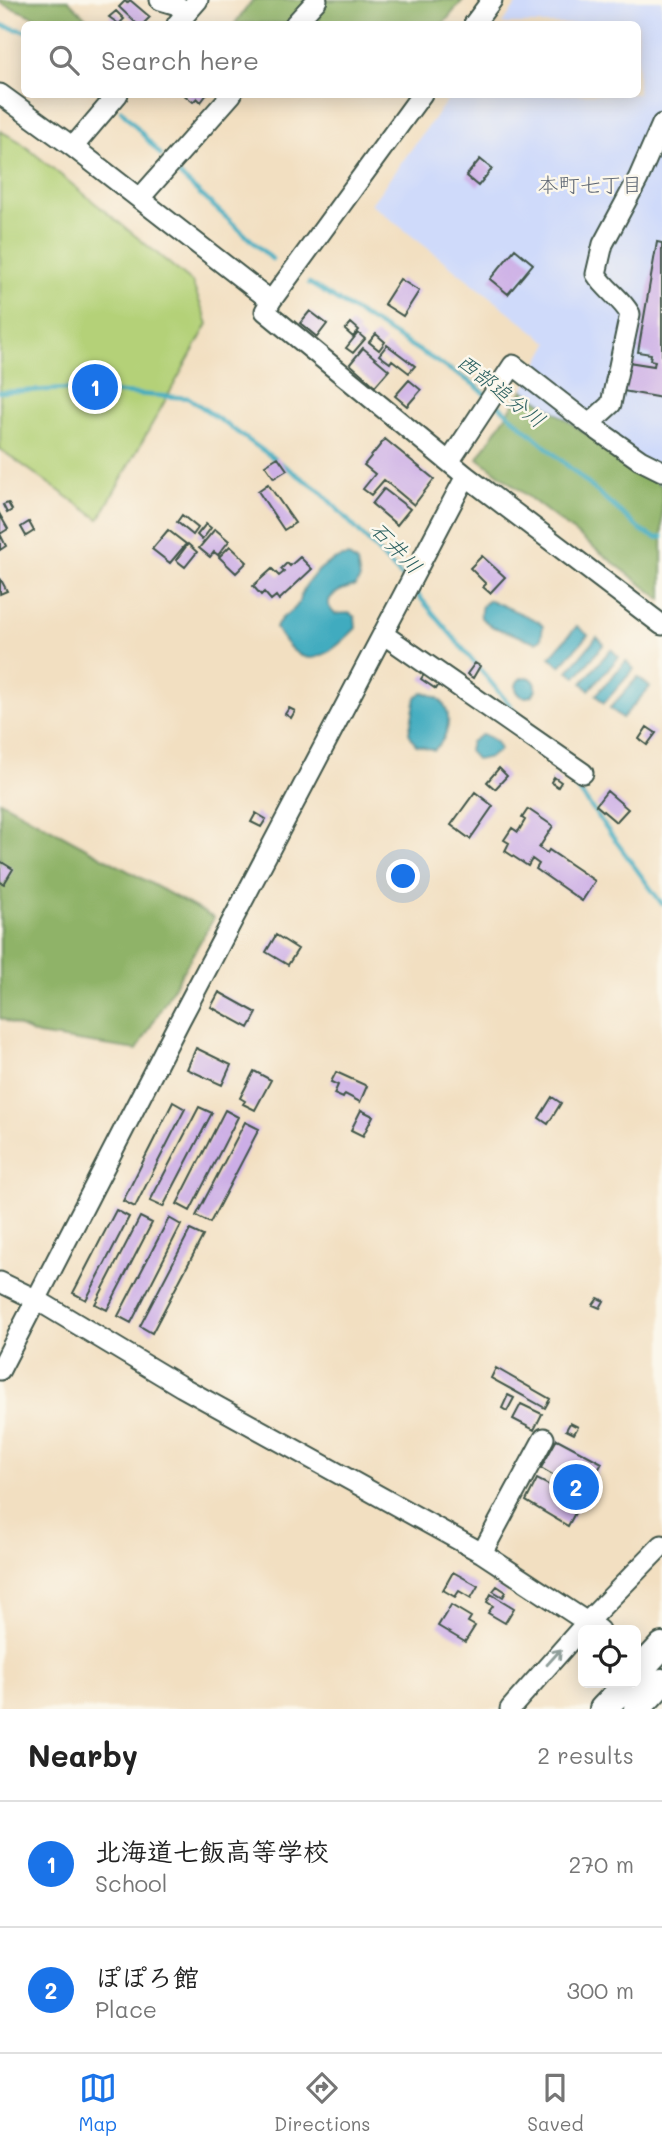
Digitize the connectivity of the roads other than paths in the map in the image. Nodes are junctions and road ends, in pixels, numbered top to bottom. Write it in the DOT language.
graph roads {
  1 [pos="160,0"];
  2 [pos="317,0"];
  3 [pos="492,0"];
  4 [pos="187,13"];
  5 [pos="298,21"];
  6 [pos="476,21"];
  7 [pos="0,94"];
  8 [pos="115,98"];
  9 [pos="228,98"];
  10 [pos="419,98"];
  11 [pos="662,124"];
  12 [pos="73,147"];
  13 [pos="140,198"];
  14 [pos="271,301"];
  15 [pos="589,424"];
  16 [pos="449,462"];
  17 [pos="662,471"];
  18 [pos="466,476"];
  19 [pos="662,625"];
  20 [pos="383,634"];
  21 [pos="583,773"];
  22 [pos="0,1282"];
  23 [pos="37,1300"];
  24 [pos="0,1370"];
  25 [pos="544,1438"];
  26 [pos="662,1545"];
  27 [pos="482,1553"];
  28 [pos="589,1625"];
  29 [pos="594,1625"];
  30 [pos="578,1641"];
  31 [pos="662,1646"];
  32 [pos="641,1669"];
  33 [pos="662,1682"];
  34 [pos="623,1688"];
  35 [pos="510,1709"];
  36 [pos="603,1709"];
  37 [pos="637,1709"];
  1 -- 4 [label="street"];
  2 -- 5 [label="street"];
  3 -- 6 [label="street"];
  7 -- 12 [label="street"];
  8 -- 12 [label="street"];
  9 -- 13 [label="street"];
  10 -- 14 [label="street"];
  11 -- 15 [label="street"];
  12 -- 13 [label="street"];
  13 -- 14 [label="street"];
  14 -- 16 [label="street"];
  15 -- 16 [label="street"];
  15 -- 17 [label="street"];
  16 -- 18 [label="street"];
  18 -- 19 [label="street"];
  18 -- 20 [label="street"];
  20 -- 21 [label="street"];
  20 -- 23 [label="street"];
  22 -- 23 [label="street"];
  23 -- 24 [label="street"];
  23 -- 27 [label="street"];
  25 -- 27 [label="street"];
  26 -- 29 [label="street"];
  27 -- 28 [label="street"];
  35 -- 30 [label="street, one-way"];
  31 -- 32 [label="highway"];
  33 -- 37 [label="highway"];
  34 -- 36 [label="highway"];
}
